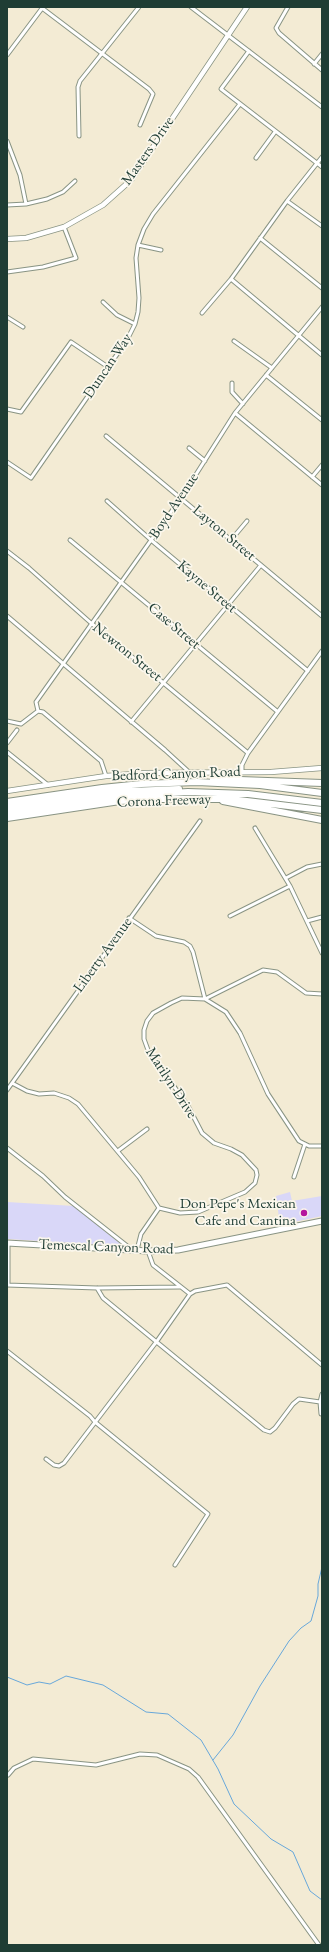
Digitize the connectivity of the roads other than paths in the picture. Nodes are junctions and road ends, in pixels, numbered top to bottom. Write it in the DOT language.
graph roads {
  1 [pos="42,7"];
  2 [pos="139,7"];
  3 [pos="191,7"];
  4 [pos="247,7"];
  5 [pos="288,7"];
  6 [pos="228,36"];
  7 [pos="249,51"];
  8 [pos="101,54"];
  9 [pos="322,54"];
  10 [pos="7,55"];
  11 [pos="314,64"];
  12 [pos="322,70"];
  13 [pos="240,104"];
  14 [pos="322,107"];
  15 [pos="140,125"];
  16 [pos="275,132"];
  17 [pos="79,136"];
  18 [pos="7,141"];
  19 [pos="322,157"];
  20 [pos="256,158"];
  21 [pos="317,163"];
  22 [pos="322,167"];
  23 [pos="75,181"];
  24 [pos="287,201"];
  25 [pos="26,204"];
  26 [pos="7,205"];
  27 [pos="322,226"];
  28 [pos="64,227"];
  29 [pos="260,238"];
  30 [pos="7,239"];
  31 [pos="138,245"];
  32 [pos="161,250"];
  33 [pos="7,272"];
  34 [pos="231,279"];
  35 [pos="322,288"];
  36 [pos="103,302"];
  37 [pos="322,307"];
  38 [pos="202,313"];
  39 [pos="7,317"];
  40 [pos="135,324"];
  41 [pos="24,327"];
  42 [pos="299,336"];
  43 [pos="234,341"];
  44 [pos="322,355"];
  45 [pos="108,367"];
  46 [pos="272,368"];
  47 [pos="266,375"];
  48 [pos="232,383"];
  49 [pos="242,404"];
  50 [pos="7,409"];
  51 [pos="235,413"];
  52 [pos="322,420"];
  53 [pos="106,436"];
  54 [pos="189,448"];
  55 [pos="205,460"];
  56 [pos="7,462"];
  57 [pos="322,465"];
  58 [pos="312,477"];
  59 [pos="322,485"];
  60 [pos="181,498"];
  61 [pos="107,501"];
  62 [pos="247,521"];
  63 [pos="70,540"];
  64 [pos="151,540"];
  65 [pos="231,540"];
  66 [pos="7,551"];
  67 [pos="262,566"];
  68 [pos="122,583"];
  69 [pos="229,605"];
  70 [pos="7,616"];
  71 [pos="322,616"];
  72 [pos="91,623"];
  73 [pos="196,644"];
  74 [pos="322,651"];
  75 [pos="64,663"];
  76 [pos="308,671"];
  77 [pos="164,682"];
  78 [pos="38,711"];
  79 [pos="278,712"];
  80 [pos="7,721"];
  81 [pos="132,722"];
  82 [pos="17,730"];
  83 [pos="7,743"];
  84 [pos="7,752"];
  85 [pos="248,753"];
  86 [pos="322,768"];
  87 [pos="189,772"];
  88 [pos="242,772"];
  89 [pos="106,776"];
  90 [pos="204,782"];
  91 [pos="322,783"];
  92 [pos="48,785"];
  93 [pos="7,791"];
  94 [pos="322,794"];
  95 [pos="216,799"];
  96 [pos="322,799"];
  97 [pos="250,801"];
  98 [pos="7,802"];
  99 [pos="322,804"];
  100 [pos="7,807"];
  101 [pos="322,810"];
  102 [pos="7,812"];
  103 [pos="7,818"];
  104 [pos="322,820"];
  105 [pos="200,821"];
  106 [pos="255,828"];
  107 [pos="322,864"];
  108 [pos="286,878"];
  109 [pos="290,886"];
  110 [pos="230,916"];
  111 [pos="322,917"];
  112 [pos="129,918"];
  113 [pos="307,921"];
  114 [pos="322,953"];
  115 [pos="322,994"];
  116 [pos="205,999"];
  117 [pos="12,1083"];
  118 [pos="7,1090"];
  119 [pos="147,1129"];
  120 [pos="305,1144"];
  121 [pos="322,1146"];
  122 [pos="7,1148"];
  123 [pos="119,1150"];
  124 [pos="294,1177"];
  125 [pos="159,1208"];
  126 [pos="322,1221"];
  127 [pos="8,1243"];
  128 [pos="134,1250"];
  129 [pos="148,1251"];
  130 [pos="8,1285"];
  131 [pos="180,1287"];
  132 [pos="97,1288"];
  133 [pos="190,1294"];
  134 [pos="157,1341"];
  135 [pos="7,1351"];
  136 [pos="322,1364"];
  137 [pos="322,1394"];
  138 [pos="320,1402"];
  139 [pos="321,1414"];
  140 [pos="95,1422"];
  141 [pos="46,1459"];
  142 [pos="175,1565"];
  143 [pos="8,1775"];
  144 [pos="319,1945"];
  1 -- 8 [label="street"];
  1 -- 10 [label="street"];
  2 -- 8 [label="street"];
  3 -- 6 [label="street"];
  4 -- 6 [label="main road, Masters Drive"];
  5 -- 11 [label="street"];
  6 -- 7 [label="street"];
  6 -- 28 [label="main road, Masters Drive"];
  7 -- 13 [label="street"];
  7 -- 14 [label="street"];
  8 -- 15 [label="street"];
  8 -- 17 [label="street"];
  9 -- 11 [label="street"];
  11 -- 12 [label="street"];
  13 -- 16 [label="street"];
  13 -- 31 [label="street, Duncan Way"];
  16 -- 20 [label="street"];
  16 -- 21 [label="street"];
  18 -- 25 [label="street"];
  19 -- 21 [label="street"];
  21 -- 22 [label="street"];
  21 -- 24 [label="street"];
  23 -- 25 [label="street"];
  24 -- 27 [label="street"];
  24 -- 29 [label="street"];
  25 -- 26 [label="street"];
  28 -- 30 [label="main road, Masters Drive"];
  28 -- 33 [label="street"];
  29 -- 34 [label="street"];
  29 -- 35 [label="street"];
  31 -- 32 [label="street"];
  31 -- 40 [label="street, Duncan Way"];
  34 -- 38 [label="street"];
  34 -- 42 [label="street"];
  36 -- 40 [label="street"];
  37 -- 42 [label="street, Boyd Avenue"];
  39 -- 41 [label="street"];
  40 -- 45 [label="street, Duncan Way"];
  42 -- 44 [label="street"];
  42 -- 46 [label="street, Boyd Avenue"];
  43 -- 46 [label="street"];
  45 -- 50 [label="street"];
  45 -- 56 [label="street, Duncan Way"];
  46 -- 47 [label="street, Boyd Avenue"];
  47 -- 49 [label="street, Boyd Avenue"];
  47 -- 52 [label="street"];
  48 -- 49 [label="street"];
  49 -- 51 [label="street, Boyd Avenue"];
  51 -- 55 [label="street, Boyd Avenue"];
  51 -- 58 [label="street"];
  53 -- 60 [label="street, Layton Street"];
  54 -- 55 [label="street"];
  55 -- 60 [label="street, Boyd Avenue"];
  57 -- 58 [label="street"];
  58 -- 59 [label="street"];
  60 -- 64 [label="street, Boyd Avenue"];
  60 -- 65 [label="street, Layton Street"];
  61 -- 64 [label="street, Kayne Street"];
  62 -- 65 [label="street"];
  63 -- 68 [label="street, Case Street"];
  64 -- 68 [label="street, Boyd Avenue"];
  64 -- 69 [label="street, Kayne Street"];
  65 -- 67 [label="street, Layton Street"];
  66 -- 72 [label="street, Newton Street"];
  67 -- 69 [label="street"];
  67 -- 71 [label="street, Layton Street"];
  68 -- 72 [label="street, Boyd Avenue"];
  68 -- 73 [label="street, Case Street"];
  69 -- 73 [label="street"];
  69 -- 76 [label="street, Kayne Street"];
  70 -- 75 [label="street"];
  72 -- 75 [label="street, Boyd Avenue"];
  72 -- 77 [label="street, Newton Street"];
  73 -- 77 [label="street"];
  73 -- 79 [label="street, Case Street"];
  74 -- 76 [label="street"];
  75 -- 78 [label="street, Boyd Avenue"];
  75 -- 81 [label="street"];
  76 -- 79 [label="street"];
  77 -- 81 [label="street"];
  77 -- 85 [label="street, Newton Street"];
  78 -- 80 [label="street"];
  78 -- 89 [label="street"];
  79 -- 85 [label="street"];
  81 -- 87 [label="street"];
  82 -- 83 [label="street"];
  84 -- 92 [label="street"];
  85 -- 88 [label="street"];
  86 -- 88 [label="main road, Bedford Canyon Road"];
  87 -- 88 [label="main road, Bedford Canyon Road"];
  87 -- 89 [label="main road, Bedford Canyon Road"];
  89 -- 92 [label="main road, Bedford Canyon Road"];
  90 -- 91 [label="highway"];
  90 -- 94 [label="highway, Corona Freeway"];
  90 -- 98 [label="highway, Corona Freeway"];
  92 -- 93 [label="main road, Bedford Canyon Road"];
  95 -- 97 [label="highway, Corona Freeway"];
  95 -- 103 [label="highway, Corona Freeway"];
  95 -- 104 [label="highway"];
  96 -- 100 [label="highway"];
  97 -- 99 [label="highway"];
  97 -- 101 [label="highway, Corona Freeway"];
  99 -- 102 [label="highway"];
  105 -- 112 [label="street, Liberty Avenue"];
  106 -- 108 [label="street"];
  107 -- 108 [label="street"];
  108 -- 109 [label="street"];
  109 -- 110 [label="street"];
  109 -- 113 [label="street"];
  111 -- 113 [label="street"];
  112 -- 116 [label="street"];
  112 -- 117 [label="street, Liberty Avenue"];
  113 -- 114 [label="street"];
  115 -- 116 [label="street"];
  116 -- 120 [label="street"];
  116 -- 125 [label="street, Marilyn Drive"];
  117 -- 118 [label="street, Liberty Avenue"];
  117 -- 123 [label="street"];
  119 -- 123 [label="street"];
  120 -- 121 [label="street"];
  120 -- 124 [label="street"];
  122 -- 128 [label="street"];
  123 -- 125 [label="street"];
  125 -- 128 [label="street"];
  126 -- 129 [label="main road, Temescal Canyon Road"];
  127 -- 128 [label="main road, Temescal Canyon Road"];
  127 -- 130 [label="street"];
  128 -- 129 [label="main road, Temescal Canyon Road"];
  129 -- 131 [label="street"];
  130 -- 132 [label="street"];
  131 -- 132 [label="street"];
  131 -- 133 [label="street"];
  132 -- 134 [label="street"];
  133 -- 134 [label="street"];
  133 -- 136 [label="street"];
  134 -- 138 [label="street"];
  134 -- 140 [label="street"];
  135 -- 140 [label="street"];
  137 -- 138 [label="street"];
  138 -- 139 [label="street"];
  140 -- 141 [label="street"];
  140 -- 142 [label="street"];
  143 -- 144 [label="street"];
}
